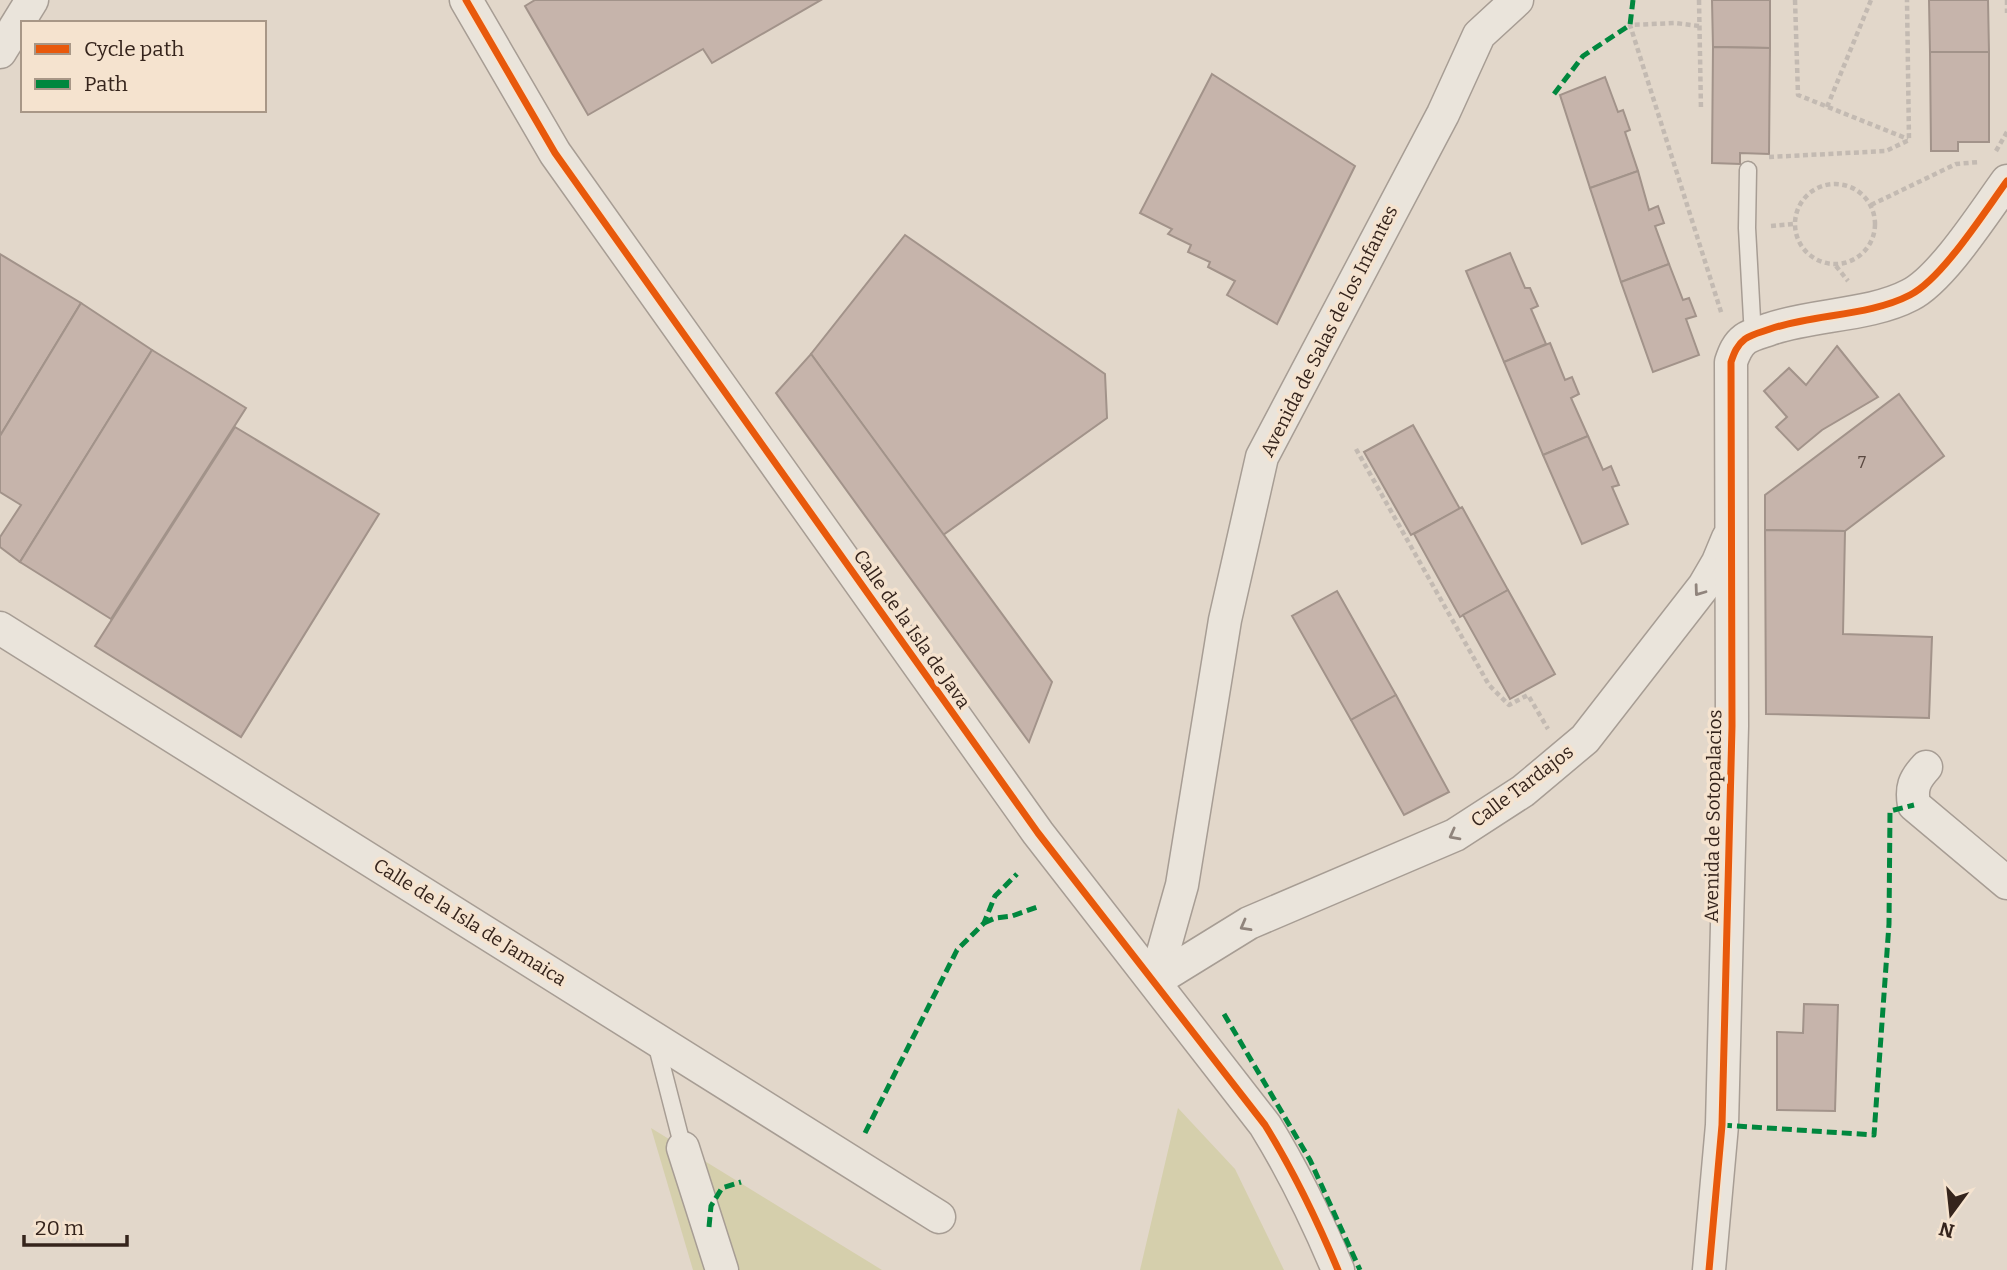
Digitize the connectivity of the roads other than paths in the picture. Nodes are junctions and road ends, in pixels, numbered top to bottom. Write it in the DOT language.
graph roads {
  1 [pos="32,0"];
  2 [pos="467,0"];
  3 [pos="1483,0"];
  4 [pos="1517,0"];
  5 [pos="1479,34"];
  6 [pos="0,52"];
  7 [pos="1996,166"];
  8 [pos="1748,170"];
  9 [pos="1758,334"];
  10 [pos="1731,531"];
  11 [pos="0,628"];
  12 [pos="1926,767"];
  13 [pos="2007,883"];
  14 [pos="1154,981"];
  15 [pos="654,1037"];
  16 [pos="683,1147"];
  17 [pos="939,1217"];
  18 [pos="722,1270"];
  19 [pos="1338,1270"];
  20 [pos="1709,1270"];
  1 -- 6 [label="street"];
  2 -- 14 [label="street, Calle de la Isla de Java"];
  3 -- 5 [label="street"];
  4 -- 5 [label="street, Avenida de Salas de los Infantes"];
  5 -- 14 [label="street, Avenida de Salas de los Infantes"];
  7 -- 9 [label="street"];
  8 -- 9 [label="lane"];
  9 -- 10 [label="street, Avenida de Sotopalacios"];
  10 -- 14 [label="street, Calle Tardajos, one-way"];
  10 -- 20 [label="street, Avenida de Sotopalacios"];
  11 -- 15 [label="street, Calle de la Isla de Jamaica"];
  12 -- 13 [label="street"];
  14 -- 19 [label="street, Calle de la Isla de Java"];
  15 -- 16 [label="lane"];
  15 -- 17 [label="street, Calle de la Isla de Jamaica"];
  16 -- 18 [label="street"];
}
